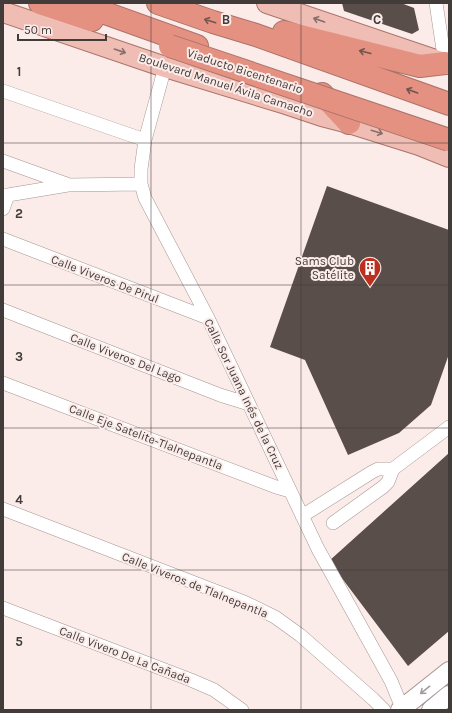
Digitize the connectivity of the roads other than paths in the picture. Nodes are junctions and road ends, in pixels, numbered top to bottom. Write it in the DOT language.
graph roads {
  1 [pos="40,3"];
  2 [pos="77,3"];
  3 [pos="158,3"];
  4 [pos="436,3"];
  5 [pos="277,4"];
  6 [pos="3,12"];
  7 [pos="256,35"];
  8 [pos="447,64"];
  9 [pos="165,67"];
  10 [pos="317,88"];
  11 [pos="3,91"];
  12 [pos="449,104"];
  13 [pos="349,123"];
  14 [pos="449,132"];
  15 [pos="145,140"];
  16 [pos="449,140"];
  17 [pos="449,157"];
  18 [pos="3,161"];
  19 [pos="141,184"];
  20 [pos="68,185"];
  21 [pos="6,195"];
  22 [pos="3,209"];
  23 [pos="3,239"];
  24 [pos="3,310"];
  25 [pos="208,318"];
  26 [pos="3,383"];
  27 [pos="249,404"];
  28 [pos="449,427"];
  29 [pos="393,469"];
  30 [pos="290,491"];
  31 [pos="3,509"];
  32 [pos="302,516"];
  33 [pos="334,523"];
  34 [pos="3,608"];
  35 [pos="449,671"];
  36 [pos="449,695"];
  37 [pos="402,709"];
  38 [pos="242,710"];
  39 [pos="384,710"];
  40 [pos="431,710"];
  1 -- 16 [label="highway, Viaducto Bicentenario, bridge"];
  2 -- 10 [label="highway, Boulevard Manuel Ávila Camacho"];
  7 -- 3 [label="highway, one-way"];
  4 -- 8 [label="street"];
  8 -- 5 [label="main road, one-way"];
  6 -- 9 [label="main road, Boulevard Manuel Ávila Camacho, one-way"];
  8 -- 7 [label="highway, one-way"];
  12 -- 7 [label="highway, one-way"];
  9 -- 13 [label="main road, Boulevard Manuel Ávila Camacho"];
  9 -- 15 [label="street, Calle Sor Juana Inés de la Cruz"];
  10 -- 13 [label="highway"];
  10 -- 14 [label="highway, Boulevard Manuel Ávila Camacho"];
  11 -- 15 [label="street"];
  13 -- 17 [label="main road, Boulevard Manuel Ávila Camacho, one-way"];
  15 -- 19 [label="street, Calle Sor Juana Inés de la Cruz"];
  18 -- 20 [label="street"];
  19 -- 20 [label="street"];
  19 -- 25 [label="street, Calle Sor Juana Inés de la Cruz"];
  20 -- 21 [label="street"];
  21 -- 22 [label="street"];
  23 -- 25 [label="street, Calle Viveros De Pirul"];
  24 -- 27 [label="street, Calle Viveros Del Lago"];
  25 -- 27 [label="street, Calle Sor Juana Inés de la Cruz"];
  26 -- 30 [label="street, Calle Eje Satelite-Tlalnepantla"];
  27 -- 30 [label="street, Calle Sor Juana Inés de la Cruz"];
  28 -- 29 [label="street"];
  29 -- 32 [label="street"];
  29 -- 33 [label="street"];
  30 -- 32 [label="street, Calle Sor Juana Inés de la Cruz"];
  31 -- 39 [label="street, Calle Viveros de Tlalnepantla"];
  32 -- 37 [label="street, Calle Sor Juana Inés de la Cruz"];
  34 -- 38 [label="street, Calle Vivero De La Cañada"];
  35 -- 37 [label="main road, one-way"];
  36 -- 40 [label="main road"];
}
